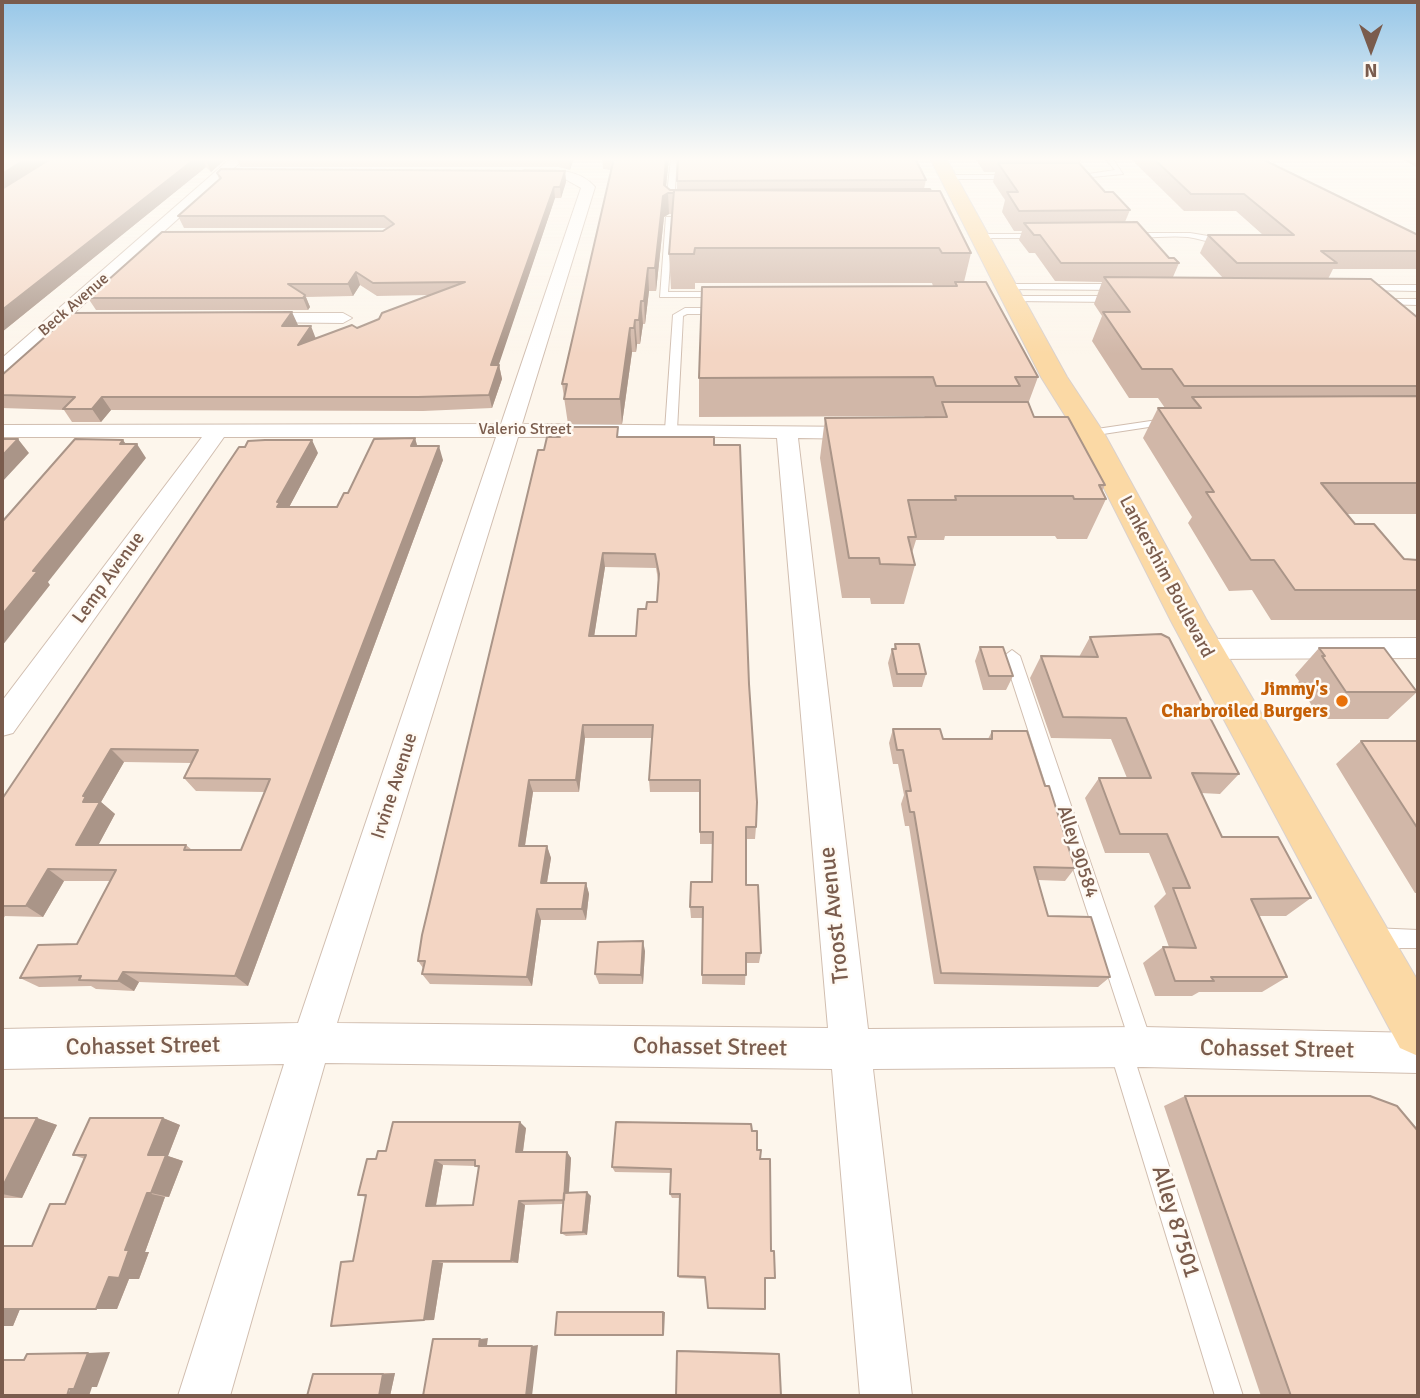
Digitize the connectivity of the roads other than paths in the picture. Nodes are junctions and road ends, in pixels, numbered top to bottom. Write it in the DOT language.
graph roads {
  1 [pos="166,223"];
  2 [pos="577,223"];
  3 [pos="669,223"];
  4 [pos="967,223"];
  5 [pos="993,223"];
  6 [pos="152,236"];
  7 [pos="179,236"];
  8 [pos="1053,236"];
  9 [pos="1121,236"];
  10 [pos="1244,240"];
  11 [pos="1127,287"];
  12 [pos="1351,288"];
  13 [pos="1418,288"];
  14 [pos="732,295"];
  15 [pos="1126,299"];
  16 [pos="1009,300"];
  17 [pos="1363,301"];
  18 [pos="1377,302"];
  19 [pos="1418,302"];
  20 [pos="1387,310"];
  21 [pos="725,312"];
  22 [pos="58,318"];
  23 [pos="85,318"];
  24 [pos="234,318"];
  25 [pos="343,318"];
  26 [pos="2,368"];
  27 [pos="1188,421"];
  28 [pos="511,430"];
  29 [pos="671,430"];
  30 [pos="2,431"];
  31 [pos="217,432"];
  32 [pos="787,433"];
  33 [pos="880,433"];
  34 [pos="1078,433"];
  35 [pos="1418,648"];
  36 [pos="1205,649"];
  37 [pos="1012,656"];
  38 [pos="2,724"];
  39 [pos="1366,938"];
  40 [pos="1418,939"];
  41 [pos="1418,1030"];
  42 [pos="311,1043"];
  43 [pos="1131,1047"];
  44 [pos="2,1049"];
  45 [pos="848,1049"];
  46 [pos="1418,1053"];
  47 [pos="204,1396"];
  48 [pos="886,1396"];
  49 [pos="1229,1396"];
  1 -- 6 [label="street, Beck Avenue"];
  2 -- 28 [label="street, Irvine Avenue"];
  3 -- 14 [label="lane"];
  4 -- 16 [label="main road, Lankershim Boulevard"];
  5 -- 8 [label="lane"];
  6 -- 7 [label="street"];
  6 -- 22 [label="street, Beck Avenue"];
  9 -- 10 [label="lane"];
  11 -- 16 [label="lane"];
  12 -- 13 [label="lane"];
  15 -- 16 [label="lane"];
  16 -- 34 [label="main road, Lankershim Boulevard"];
  17 -- 18 [label="lane"];
  18 -- 19 [label="lane"];
  18 -- 20 [label="lane"];
  21 -- 29 [label="lane"];
  22 -- 23 [label="street"];
  22 -- 26 [label="street, Beck Avenue"];
  24 -- 25 [label="street"];
  27 -- 34 [label="lane"];
  28 -- 29 [label="street, Valerio Street"];
  28 -- 31 [label="street, Valerio Street"];
  28 -- 42 [label="street, Irvine Avenue"];
  29 -- 32 [label="street, Valerio Street"];
  30 -- 31 [label="street, Valerio Street"];
  31 -- 38 [label="street, Lemp Avenue"];
  32 -- 33 [label="street, Valerio Street"];
  32 -- 45 [label="street, Troost Avenue"];
  34 -- 36 [label="main road, Lankershim Boulevard"];
  35 -- 36 [label="street"];
  36 -- 39 [label="main road, Lankershim Boulevard"];
  37 -- 43 [label="lane, Alley 90584"];
  39 -- 40 [label="lane"];
  39 -- 41 [label="main road, Lankershim Boulevard"];
  42 -- 44 [label="street, Cohasset Street"];
  42 -- 45 [label="street, Cohasset Street"];
  42 -- 47 [label="street, Irvine Avenue"];
  43 -- 45 [label="street, Cohasset Street"];
  43 -- 46 [label="street, Cohasset Street"];
  43 -- 49 [label="lane, Alley 87501"];
  45 -- 48 [label="street, Troost Avenue"];
}
